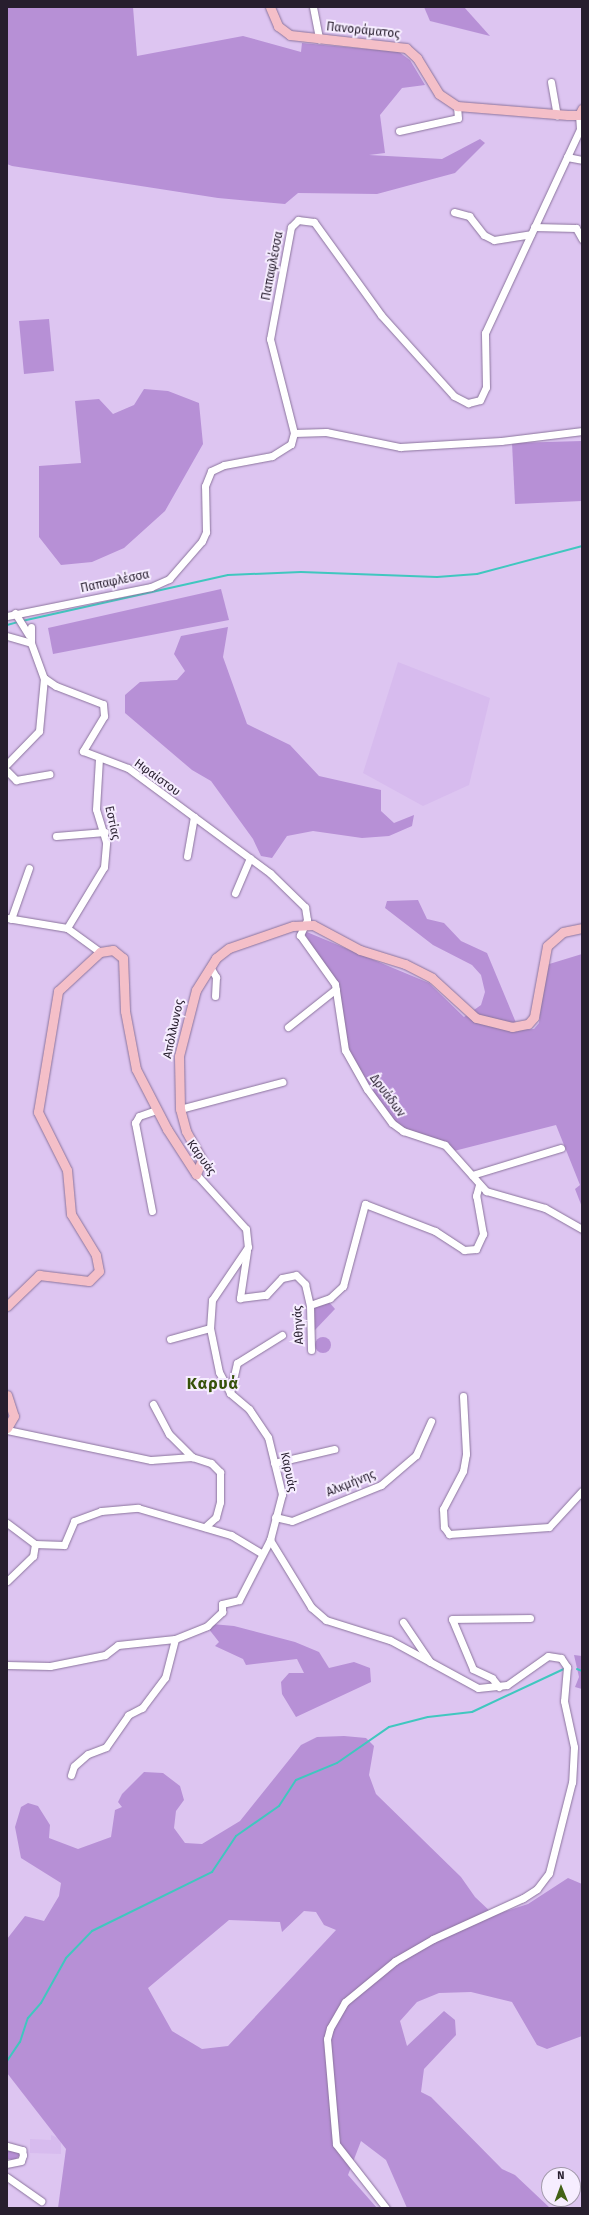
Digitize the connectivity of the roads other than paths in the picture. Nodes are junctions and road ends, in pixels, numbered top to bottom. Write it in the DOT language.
graph roads {
  1 [pos="270,7"];
  2 [pos="313,7"];
  3 [pos="319,39"];
  4 [pos="551,82"];
  5 [pos="458,106"];
  6 [pos="580,112"];
  7 [pos="557,114"];
  8 [pos="400,132"];
  9 [pos="567,157"];
  10 [pos="582,160"];
  11 [pos="454,212"];
  12 [pos="532,230"];
  13 [pos="582,239"];
  14 [pos="582,431"];
  15 [pos="294,433"];
  16 [pos="7,616"];
  17 [pos="16,616"];
  18 [pos="31,628"];
  19 [pos="7,636"];
  20 [pos="30,639"];
  21 [pos="44,678"];
  22 [pos="99,759"];
  23 [pos="7,764"];
  24 [pos="7,771"];
  25 [pos="49,774"];
  26 [pos="194,817"];
  27 [pos="105,832"];
  28 [pos="56,836"];
  29 [pos="187,856"];
  30 [pos="250,858"];
  31 [pos="29,868"];
  32 [pos="235,893"];
  33 [pos="9,919"];
  34 [pos="303,926"];
  35 [pos="67,928"];
  36 [pos="582,928"];
  37 [pos="100,952"];
  38 [pos="210,967"];
  39 [pos="336,989"];
  40 [pos="215,996"];
  41 [pos="288,1027"];
  42 [pos="282,1082"];
  43 [pos="180,1109"];
  44 [pos="156,1110"];
  45 [pos="561,1148"];
  46 [pos="196,1174"];
  47 [pos="472,1175"];
  48 [pos="479,1185"];
  49 [pos="152,1211"];
  50 [pos="582,1229"];
  51 [pos="248,1247"];
  52 [pos="310,1305"];
  53 [pos="7,1306"];
  54 [pos="210,1328"];
  55 [pos="282,1335"];
  56 [pos="170,1339"];
  57 [pos="311,1350"];
  58 [pos="230,1393"];
  59 [pos="7,1395"];
  60 [pos="463,1396"];
  61 [pos="153,1404"];
  62 [pos="431,1421"];
  63 [pos="7,1429"];
  64 [pos="334,1449"];
  65 [pos="192,1457"];
  66 [pos="274,1462"];
  67 [pos="582,1491"];
  68 [pos="275,1517"];
  69 [pos="7,1523"];
  70 [pos="205,1527"];
  71 [pos="270,1540"];
  72 [pos="35,1544"];
  73 [pos="261,1553"];
  74 [pos="7,1580"];
  75 [pos="530,1618"];
  76 [pos="403,1622"];
  77 [pos="175,1638"];
  78 [pos="430,1662"];
  79 [pos="7,1665"];
  80 [pos="499,1687"];
  81 [pos="71,1775"];
  82 [pos="7,2146"];
  83 [pos="7,2164"];
  84 [pos="7,2177"];
  85 [pos="41,2201"];
  86 [pos="386,2208"];
  1 -- 3 [label="main road, Πανοράματος"];
  2 -- 3 [label="street"];
  3 -- 5 [label="main road, Πανοράματος"];
  4 -- 7 [label="street"];
  5 -- 7 [label="main road, Πανοράματος"];
  5 -- 8 [label="street"];
  6 -- 7 [label="main road, Πανοράματος"];
  6 -- 9 [label="street, Παπαφλέσσα"];
  9 -- 10 [label="street"];
  9 -- 12 [label="street, Παπαφλέσσα"];
  11 -- 12 [label="street"];
  12 -- 13 [label="street"];
  12 -- 15 [label="street, Παπαφλέσσα"];
  14 -- 15 [label="street"];
  15 -- 17 [label="street, Παπαφλέσσα"];
  16 -- 17 [label="street, Παπαφλέσσα"];
  17 -- 20 [label="street"];
  18 -- 20 [label="street"];
  19 -- 20 [label="street"];
  20 -- 21 [label="street"];
  21 -- 22 [label="street, Ηφαίστου"];
  21 -- 23 [label="street"];
  22 -- 26 [label="street, Ηφαίστου"];
  22 -- 27 [label="street, Εστίας"];
  24 -- 25 [label="street"];
  26 -- 29 [label="street"];
  26 -- 30 [label="street, Ηφαίστου"];
  27 -- 28 [label="street"];
  27 -- 35 [label="street, Εστίας"];
  30 -- 32 [label="street"];
  30 -- 34 [label="street, Ηφαίστου"];
  31 -- 33 [label="street"];
  33 -- 35 [label="street"];
  34 -- 36 [label="main road"];
  34 -- 38 [label="main road, Απόλλωνος"];
  34 -- 39 [label="street, Δρυάδων"];
  35 -- 37 [label="street"];
  37 -- 44 [label="main road, Καρυάς"];
  37 -- 53 [label="main road"];
  38 -- 40 [label="street"];
  38 -- 43 [label="main road, Απόλλωνος"];
  39 -- 41 [label="street"];
  39 -- 47 [label="street, Δρυάδων"];
  42 -- 43 [label="street"];
  43 -- 46 [label="main road, Απόλλωνος"];
  44 -- 46 [label="main road, Καρυάς"];
  44 -- 49 [label="street"];
  45 -- 47 [label="street"];
  46 -- 51 [label="street, Καρυάς"];
  47 -- 48 [label="street, Δρυάδων"];
  48 -- 50 [label="street, Δρυάδων"];
  48 -- 52 [label="street"];
  51 -- 52 [label="street, Αθηνάς"];
  51 -- 54 [label="street, Καρυάς"];
  52 -- 57 [label="street, Αθηνάς"];
  54 -- 56 [label="street"];
  54 -- 58 [label="street, Καρυάς"];
  55 -- 58 [label="street"];
  58 -- 66 [label="street, Καρυάς"];
  59 -- 63 [label="main road"];
  60 -- 67 [label="street"];
  61 -- 65 [label="street"];
  62 -- 68 [label="street, Αλκμήνης"];
  63 -- 65 [label="street"];
  64 -- 66 [label="street"];
  65 -- 70 [label="street"];
  66 -- 68 [label="street, Καρυάς"];
  68 -- 71 [label="street, Καρυάς"];
  69 -- 72 [label="street"];
  70 -- 72 [label="street"];
  70 -- 73 [label="street"];
  71 -- 73 [label="street"];
  71 -- 78 [label="street"];
  72 -- 74 [label="street"];
  73 -- 77 [label="street"];
  75 -- 80 [label="street"];
  76 -- 78 [label="street"];
  77 -- 79 [label="street"];
  77 -- 81 [label="street"];
  78 -- 80 [label="street"];
  80 -- 86 [label="street"];
  82 -- 83 [label="street"];
  84 -- 85 [label="street"];
}
